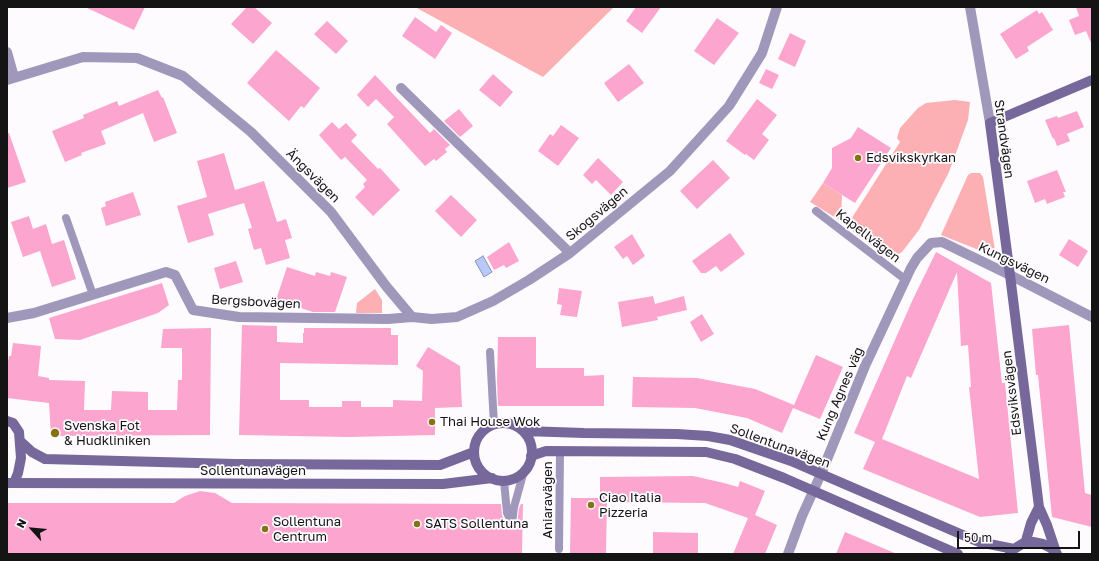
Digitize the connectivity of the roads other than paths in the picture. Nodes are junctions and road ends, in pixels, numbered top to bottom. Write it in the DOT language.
graph roads {
  1 [pos="777,7"];
  2 [pos="970,7"];
  3 [pos="7,52"];
  4 [pos="11,78"];
  5 [pos="1092,80"];
  6 [pos="401,88"];
  7 [pos="990,123"];
  8 [pos="816,211"];
  9 [pos="66,218"];
  10 [pos="924,248"];
  11 [pos="570,254"];
  12 [pos="1010,275"];
  13 [pos="906,280"];
  14 [pos="93,295"];
  15 [pos="412,317"];
  16 [pos="1092,317"];
  17 [pos="7,318"];
  18 [pos="490,352"];
  19 [pos="7,421"];
  20 [pos="494,425"];
  21 [pos="524,431"];
  22 [pos="21,442"];
  23 [pos="474,452"];
  24 [pos="560,452"];
  25 [pos="531,456"];
  26 [pos="524,471"];
  27 [pos="821,474"];
  28 [pos="492,478"];
  29 [pos="504,481"];
  30 [pos="11,483"];
  31 [pos="812,491"];
  32 [pos="1039,508"];
  33 [pos="1025,544"];
  34 [pos="559,549"];
  35 [pos="1011,552"];
  36 [pos="1057,553"];
  37 [pos="788,554"];
  38 [pos="958,554"];
  1 -- 11 [label="street, Skogsvägen"];
  2 -- 7 [label="street, Strandvägen"];
  3 -- 4 [label="street"];
  4 -- 15 [label="street, Ängsvägen"];
  5 -- 7 [label="street"];
  6 -- 11 [label="street, Skogsvägen"];
  7 -- 12 [label="street, Strandvägen"];
  8 -- 13 [label="lane, Kapellvägen"];
  9 -- 14 [label="lane"];
  10 -- 12 [label="street, Kungsvägen"];
  10 -- 13 [label="street, Kung Agnes väg"];
  11 -- 15 [label="street"];
  12 -- 16 [label="street, Kungsvägen"];
  12 -- 32 [label="street, Edsviksvägen"];
  13 -- 27 [label="street, Kung Agnes väg"];
  14 -- 15 [label="street, Bergsbovägen"];
  14 -- 17 [label="street, Bergsbovägen"];
  18 -- 20 [label="lane"];
  19 -- 22 [label="street, Sollentunavägen"];
  20 -- 21 [label="street"];
  20 -- 23 [label="street"];
  21 -- 25 [label="street"];
  21 -- 27 [label="street, Sollentunavägen"];
  22 -- 23 [label="street, Sollentunavägen"];
  22 -- 30 [label="street, Sollentunavägen"];
  23 -- 28 [label="street"];
  24 -- 25 [label="street"];
  24 -- 31 [label="street"];
  24 -- 34 [label="lane, Aniaravägen"];
  25 -- 26 [label="street"];
  26 -- 29 [label="street"];
  26 -- 29 [label="lane"];
  27 -- 31 [label="street, Kung Agnes väg"];
  27 -- 35 [label="street, Sollentunavägen"];
  28 -- 29 [label="street"];
  28 -- 30 [label="street, Sollentunavägen"];
  31 -- 37 [label="street, Kung Agnes väg"];
  31 -- 38 [label="street"];
  32 -- 33 [label="street"];
  32 -- 36 [label="street, Edsviksvägen"];
  33 -- 35 [label="street"];
  33 -- 36 [label="street"];
}
